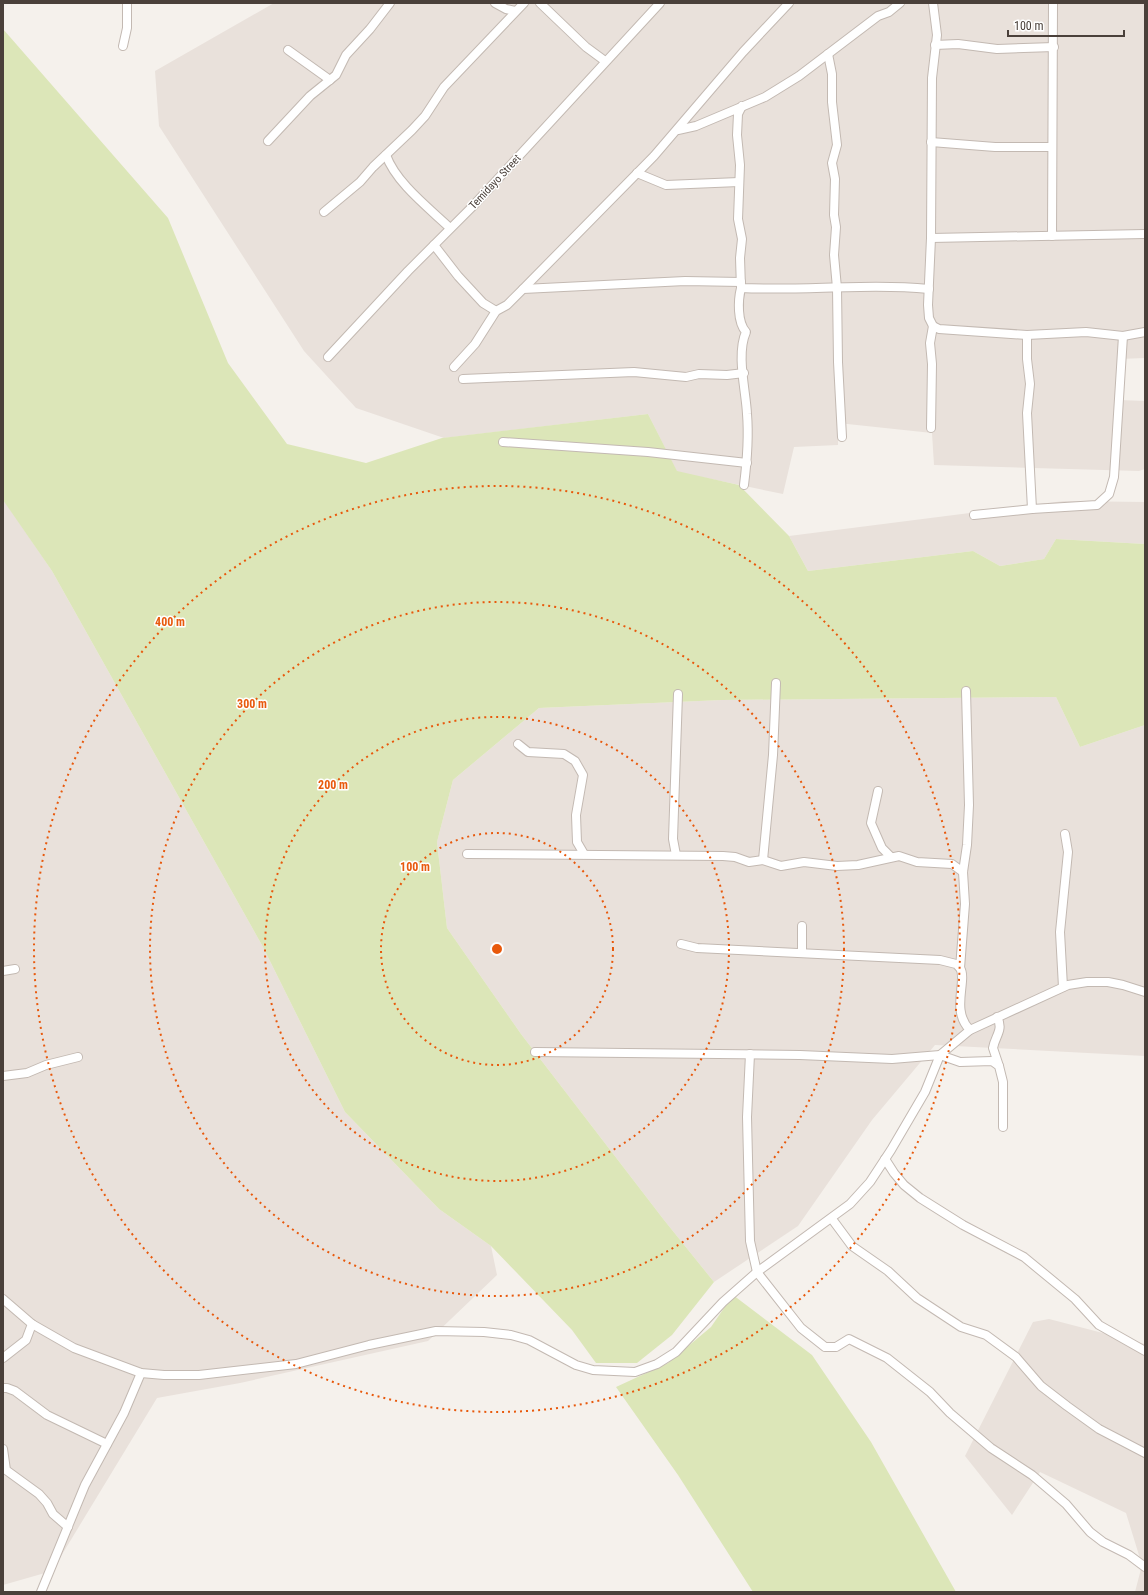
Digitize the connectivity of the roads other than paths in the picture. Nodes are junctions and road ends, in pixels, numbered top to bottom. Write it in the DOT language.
graph roads {
  1 [pos="127,3"];
  2 [pos="390,3"];
  3 [pos="495,3"];
  4 [pos="524,3"];
  5 [pos="540,3"];
  6 [pos="660,3"];
  7 [pos="789,3"];
  8 [pos="900,3"];
  9 [pos="933,3"];
  10 [pos="1053,3"];
  11 [pos="515,11"];
  12 [pos="935,45"];
  13 [pos="123,46"];
  14 [pos="1054,47"];
  15 [pos="288,50"];
  16 [pos="828,54"];
  17 [pos="605,61"];
  18 [pos="330,80"];
  19 [pos="742,106"];
  20 [pos="678,130"];
  21 [pos="268,141"];
  22 [pos="931,142"];
  23 [pos="1051,147"];
  24 [pos="386,155"];
  25 [pos="637,173"];
  26 [pos="739,182"];
  27 [pos="324,212"];
  28 [pos="450,228"];
  29 [pos="1145,234"];
  30 [pos="1052,236"];
  31 [pos="931,238"];
  32 [pos="434,245"];
  33 [pos="741,285"];
  34 [pos="837,288"];
  35 [pos="523,289"];
  36 [pos="929,289"];
  37 [pos="496,312"];
  38 [pos="933,326"];
  39 [pos="1145,332"];
  40 [pos="1027,334"];
  41 [pos="1123,336"];
  42 [pos="328,357"];
  43 [pos="454,367"];
  44 [pos="744,373"];
  45 [pos="463,379"];
  46 [pos="930,428"];
  47 [pos="842,437"];
  48 [pos="503,442"];
  49 [pos="747,463"];
  50 [pos="744,484"];
  51 [pos="1032,509"];
  52 [pos="974,515"];
  53 [pos="776,683"];
  54 [pos="966,691"];
  55 [pos="678,694"];
  56 [pos="518,744"];
  57 [pos="878,791"];
  58 [pos="1065,834"];
  59 [pos="467,854"];
  60 [pos="584,854"];
  61 [pos="676,854"];
  62 [pos="891,857"];
  63 [pos="763,860"];
  64 [pos="963,872"];
  65 [pos="802,926"];
  66 [pos="681,944"];
  67 [pos="802,952"];
  68 [pos="960,968"];
  69 [pos="15,969"];
  70 [pos="3,970"];
  71 [pos="1063,987"];
  72 [pos="1145,992"];
  73 [pos="997,1017"];
  74 [pos="970,1030"];
  75 [pos="535,1052"];
  76 [pos="750,1054"];
  77 [pos="940,1055"];
  78 [pos="78,1057"];
  79 [pos="999,1066"];
  80 [pos="3,1076"];
  81 [pos="1003,1127"];
  82 [pos="886,1158"];
  83 [pos="832,1218"];
  84 [pos="758,1272"];
  85 [pos="3,1299"];
  86 [pos="32,1324"];
  87 [pos="1145,1351"];
  88 [pos="3,1358"];
  89 [pos="142,1373"];
  90 [pos="3,1388"];
  91 [pos="107,1444"];
  92 [pos="3,1449"];
  93 [pos="1145,1453"];
  94 [pos="68,1527"];
  95 [pos="1145,1567"];
  96 [pos="41,1592"];
  1 -- 13 [label="street"];
  2 -- 18 [label="street"];
  3 -- 11 [label="street"];
  4 -- 11 [label="street"];
  5 -- 17 [label="street"];
  6 -- 17 [label="street, Temidayo Street"];
  7 -- 20 [label="street"];
  8 -- 16 [label="street"];
  9 -- 12 [label="street"];
  10 -- 14 [label="street"];
  11 -- 24 [label="street"];
  12 -- 14 [label="street"];
  12 -- 22 [label="street"];
  14 -- 23 [label="street"];
  15 -- 18 [label="street"];
  16 -- 19 [label="street"];
  16 -- 34 [label="street"];
  17 -- 28 [label="street, Temidayo Street"];
  18 -- 21 [label="street"];
  19 -- 20 [label="street"];
  19 -- 26 [label="street"];
  20 -- 25 [label="street"];
  22 -- 23 [label="street"];
  22 -- 31 [label="street"];
  23 -- 30 [label="street"];
  24 -- 27 [label="street"];
  24 -- 28 [label="street"];
  25 -- 26 [label="street"];
  25 -- 35 [label="street"];
  26 -- 33 [label="street"];
  28 -- 32 [label="street, Temidayo Street"];
  29 -- 30 [label="street"];
  30 -- 31 [label="street"];
  31 -- 36 [label="street"];
  32 -- 37 [label="street"];
  32 -- 42 [label="street, Temidayo Street"];
  33 -- 34 [label="street"];
  33 -- 35 [label="street"];
  33 -- 44 [label="street"];
  34 -- 36 [label="street"];
  34 -- 47 [label="street"];
  35 -- 37 [label="street"];
  36 -- 38 [label="street"];
  37 -- 43 [label="street"];
  38 -- 40 [label="street"];
  38 -- 46 [label="street"];
  39 -- 41 [label="street"];
  40 -- 41 [label="street"];
  40 -- 51 [label="street"];
  41 -- 51 [label="street"];
  44 -- 45 [label="street"];
  44 -- 49 [label="street"];
  48 -- 49 [label="street"];
  49 -- 50 [label="street"];
  51 -- 52 [label="street"];
  53 -- 63 [label="street"];
  54 -- 64 [label="street"];
  55 -- 61 [label="street"];
  56 -- 60 [label="street"];
  57 -- 62 [label="street"];
  58 -- 71 [label="street"];
  59 -- 60 [label="street"];
  60 -- 61 [label="street"];
  61 -- 63 [label="street"];
  62 -- 63 [label="street"];
  62 -- 64 [label="street"];
  64 -- 68 [label="street"];
  65 -- 67 [label="street"];
  66 -- 67 [label="street"];
  67 -- 68 [label="street"];
  68 -- 74 [label="street"];
  69 -- 70 [label="street"];
  71 -- 72 [label="street"];
  71 -- 73 [label="street"];
  73 -- 74 [label="street"];
  73 -- 79 [label="street"];
  74 -- 77 [label="street"];
  75 -- 76 [label="street"];
  76 -- 77 [label="street"];
  76 -- 84 [label="street"];
  77 -- 79 [label="street"];
  77 -- 82 [label="street"];
  78 -- 80 [label="street"];
  79 -- 81 [label="street"];
  82 -- 83 [label="street"];
  82 -- 87 [label="street"];
  83 -- 84 [label="street"];
  83 -- 93 [label="street"];
  84 -- 89 [label="street"];
  84 -- 95 [label="street"];
  85 -- 86 [label="street"];
  86 -- 88 [label="street"];
  86 -- 89 [label="street"];
  89 -- 91 [label="street"];
  90 -- 91 [label="street"];
  91 -- 94 [label="street"];
  92 -- 94 [label="street"];
  94 -- 96 [label="street"];
}
